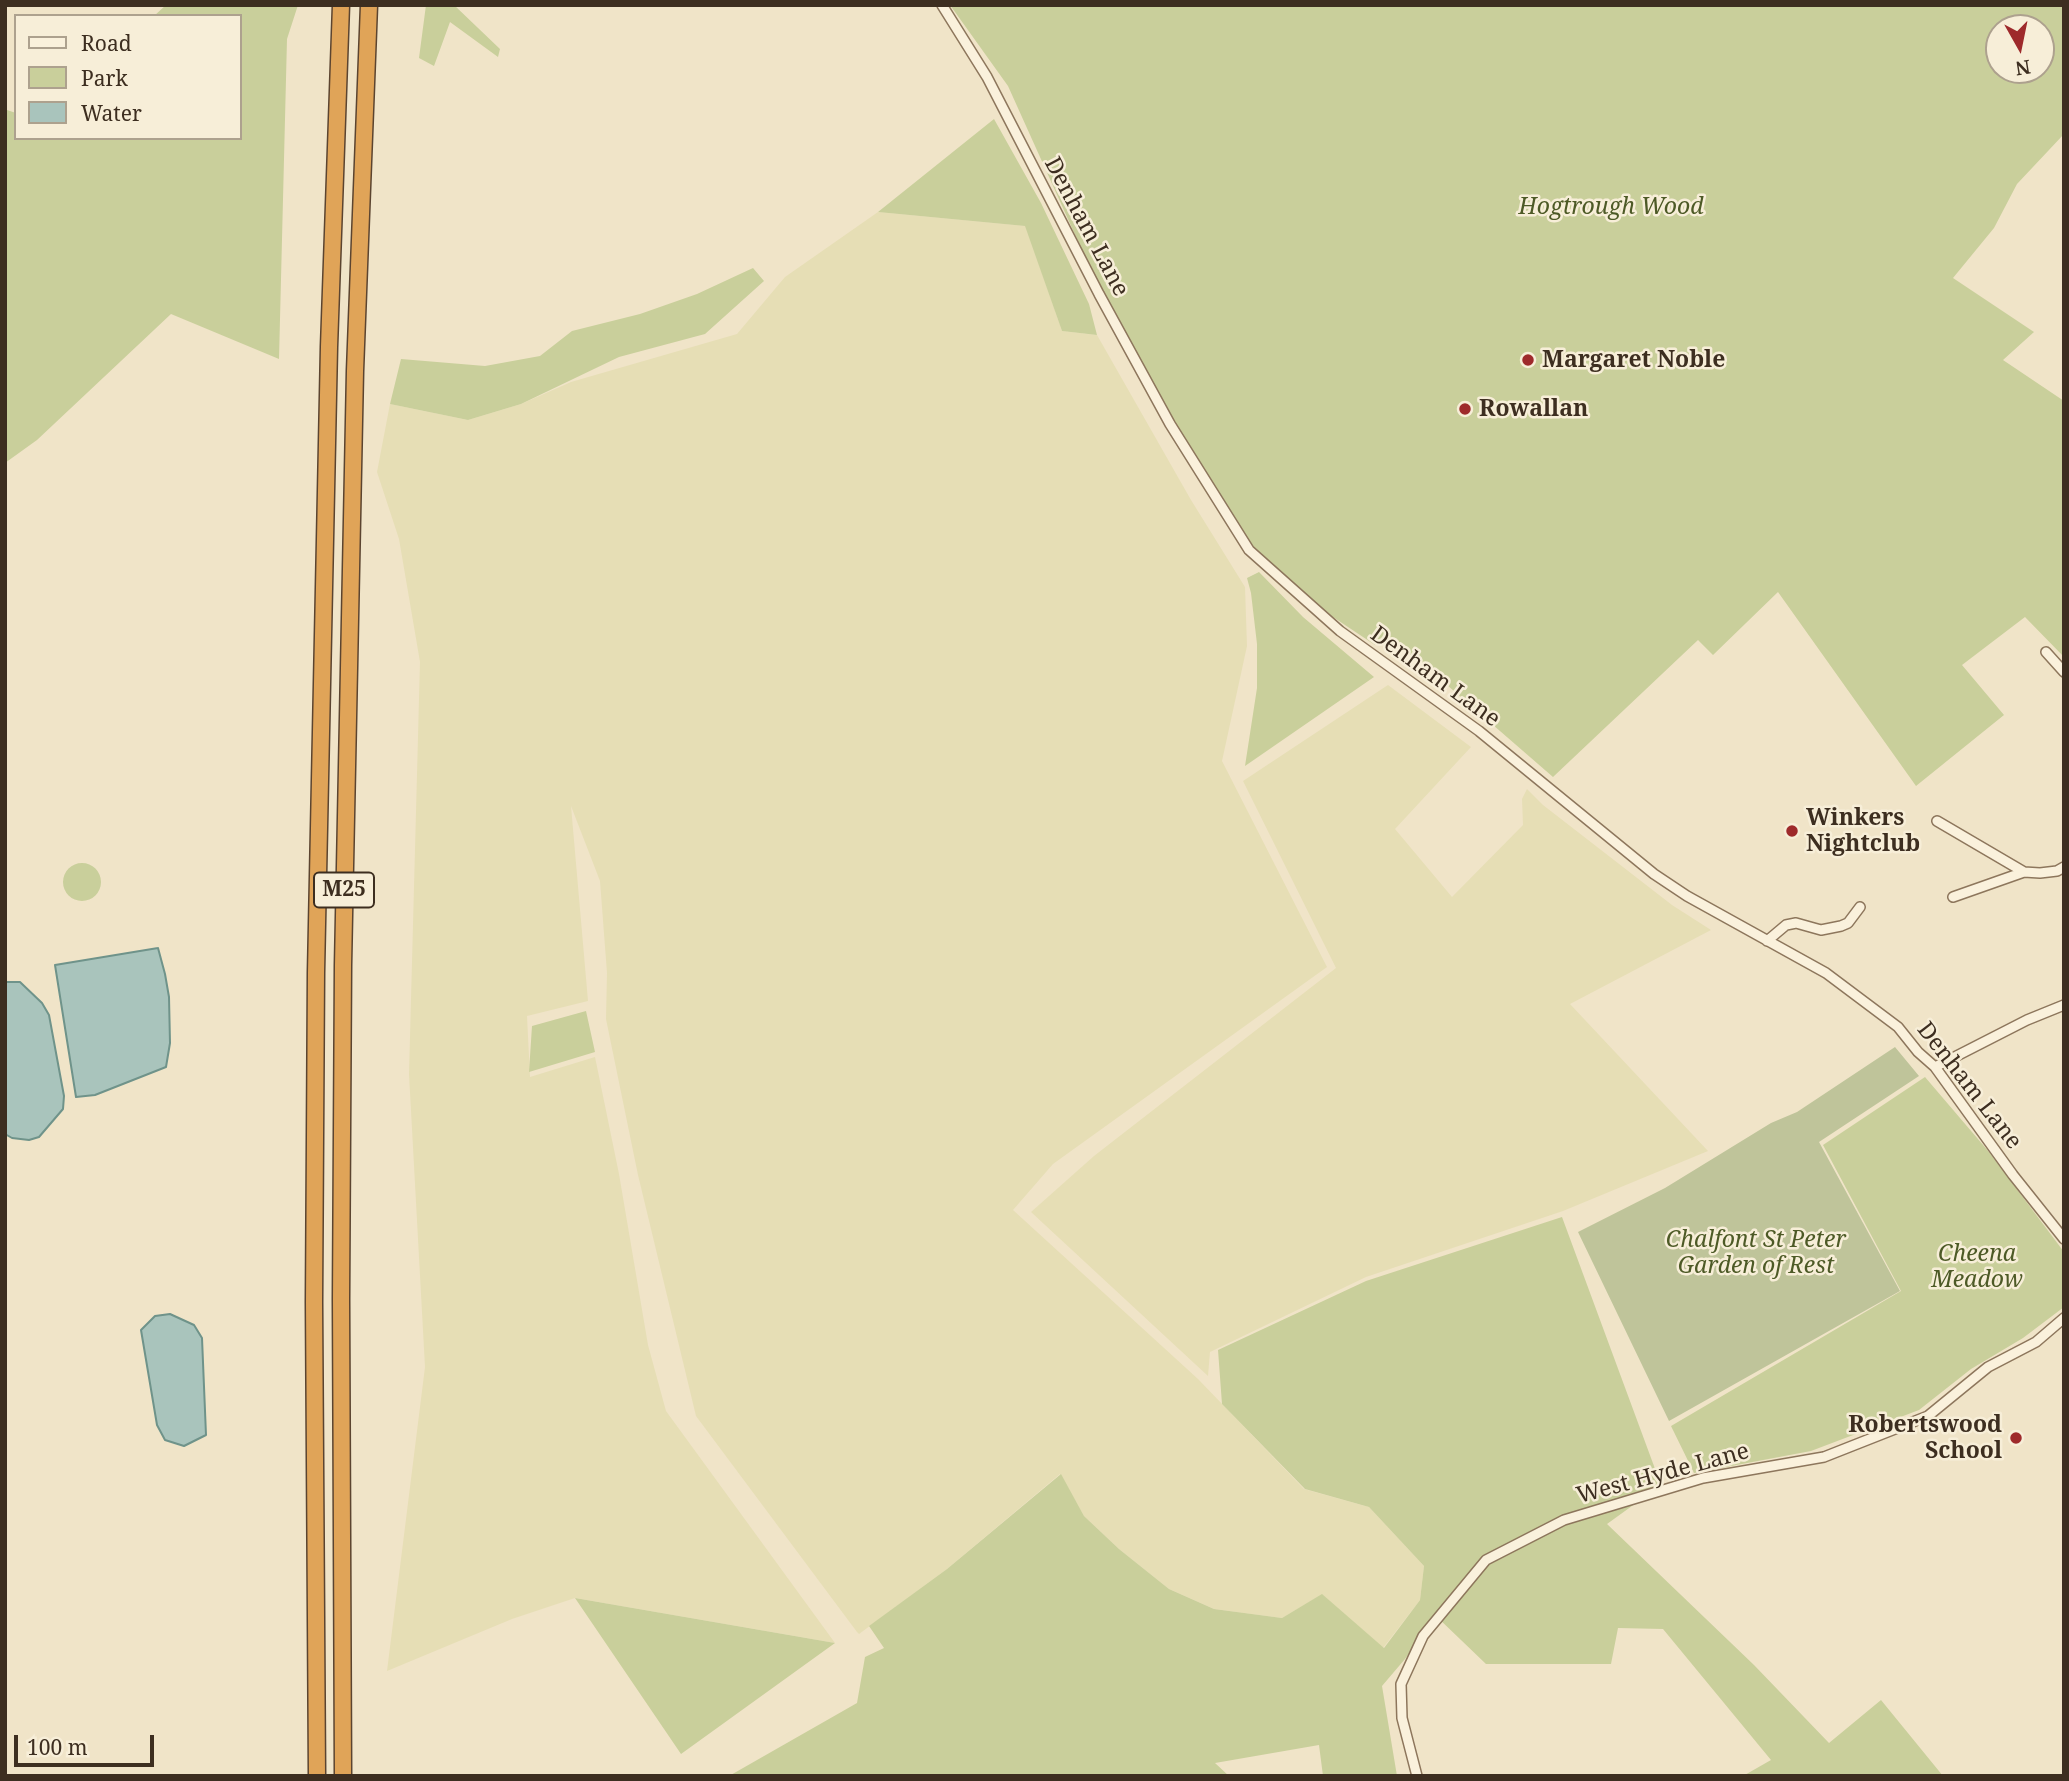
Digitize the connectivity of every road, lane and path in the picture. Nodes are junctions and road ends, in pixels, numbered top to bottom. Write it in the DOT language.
graph roads {
  1 [pos="341,5"];
  2 [pos="369,5"];
  3 [pos="942,5"];
  4 [pos="2046,652"];
  5 [pos="2064,672"];
  6 [pos="1937,821"];
  7 [pos="2064,867"];
  8 [pos="2024,872"];
  9 [pos="1953,897"];
  10 [pos="1860,907"];
  11 [pos="1768,941"];
  12 [pos="2064,1004"];
  13 [pos="1935,1067"];
  14 [pos="2064,1239"];
  15 [pos="2064,1318"];
  16 [pos="317,1776"];
  17 [pos="343,1776"];
  18 [pos="1417,1776"];
  1 -- 16 [label="highway, M25"];
  2 -- 17 [label="highway, M25"];
  3 -- 11 [label="street, Denham Lane"];
  4 -- 5 [label="street"];
  6 -- 8 [label="street"];
  7 -- 8 [label="street"];
  8 -- 9 [label="street"];
  10 -- 11 [label="street"];
  11 -- 13 [label="street, Denham Lane"];
  12 -- 13 [label="street"];
  13 -- 14 [label="street, Denham Lane"];
  15 -- 18 [label="street, West Hyde Lane"];
}
